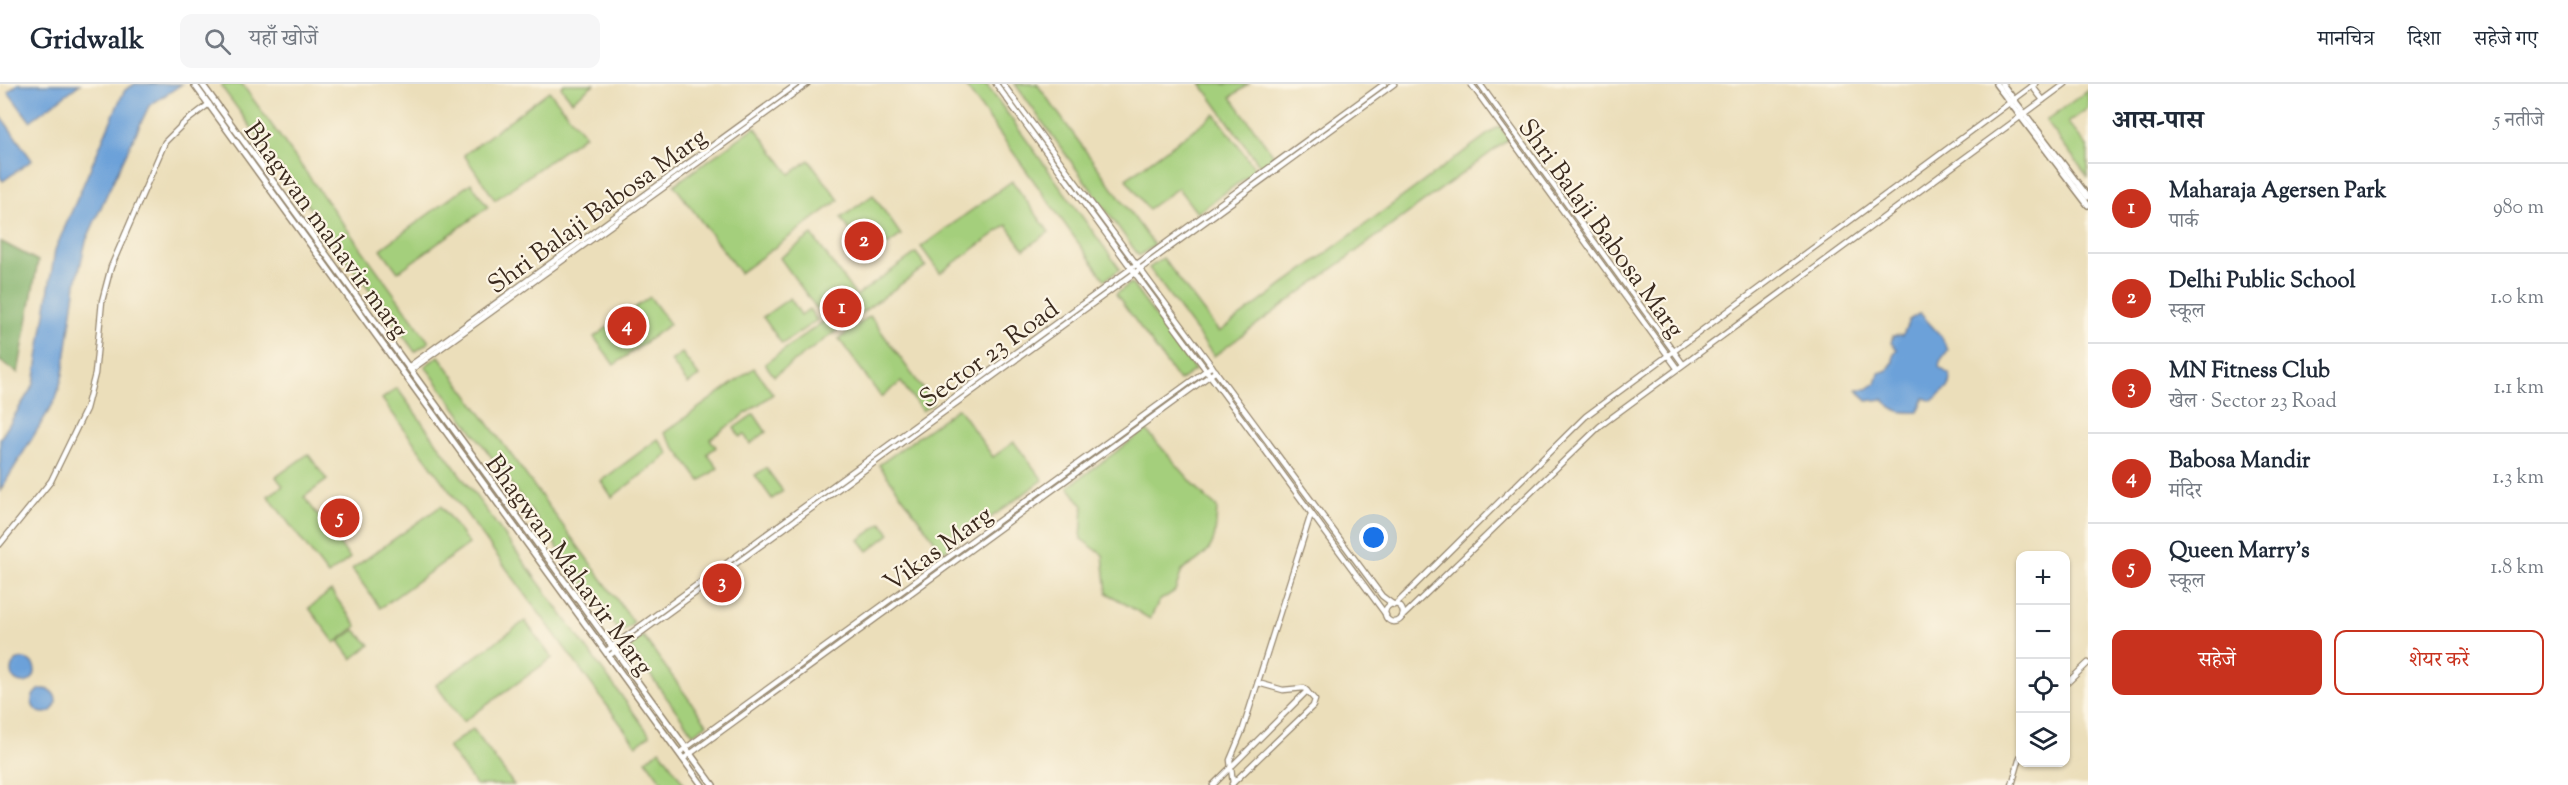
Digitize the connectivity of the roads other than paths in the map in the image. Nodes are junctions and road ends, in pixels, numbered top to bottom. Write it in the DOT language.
graph roads {
  1 [pos="202,84"];
  2 [pos="796,84"];
  3 [pos="807,84"];
  4 [pos="996,84"];
  5 [pos="1003,84"];
  6 [pos="1384,84"];
  7 [pos="1394,84"];
  8 [pos="1471,84"];
  9 [pos="1480,84"];
  10 [pos="1996,84"];
  11 [pos="2002,84"];
  12 [pos="2065,84"];
  13 [pos="195,85"];
  14 [pos="2034,85"];
  15 [pos="2012,100"];
  16 [pos="2043,100"];
  17 [pos="209,104"];
  18 [pos="2023,115"];
  19 [pos="2088,197"];
  20 [pos="2088,205"];
  21 [pos="315,245"];
  22 [pos="1139,267"];
  23 [pos="1133,271"];
  24 [pos="486,314"];
  25 [pos="1672,351"];
  26 [pos="1667,355"];
  27 [pos="1683,364"];
  28 [pos="1677,368"];
  29 [pos="409,369"];
  30 [pos="1214,369"];
  31 [pos="402,371"];
  32 [pos="1208,373"];
  33 [pos="481,467"];
  34 [pos="475,471"];
  35 [pos="1318,509"];
  36 [pos="1311,514"];
  37 [pos="0,544"];
  38 [pos="1384,597"];
  39 [pos="1377,604"];
  40 [pos="1395,604"];
  41 [pos="1386,615"];
  42 [pos="1402,617"];
  43 [pos="614,649"];
  44 [pos="608,654"];
  45 [pos="2088,663"];
  46 [pos="2070,680"];
  47 [pos="1258,683"];
  48 [pos="1307,691"];
  49 [pos="688,751"];
  50 [pos="681,756"];
  51 [pos="1232,766"];
  52 [pos="2017,767"];
  53 [pos="1232,784"];
  54 [pos="702,785"];
  55 [pos="713,785"];
  56 [pos="1213,785"];
  57 [pos="2012,785"];
  1 -- 21 [label="main road, Bhagwan mahavir marg"];
  2 -- 24 [label="street, Shri Balaji Babosa Marg"];
  3 -- 24 [label="street, Shri Balaji Babosa Marg"];
  4 -- 23 [label="street"];
  5 -- 22 [label="street"];
  6 -- 22 [label="street, Sector 23 Road"];
  7 -- 22 [label="street, Sector 23 Road"];
  8 -- 26 [label="street, Shri Balaji Babosa Marg"];
  9 -- 25 [label="street, Shri Balaji Babosa Marg"];
  10 -- 15 [label="main road"];
  11 -- 15 [label="main road"];
  12 -- 16 [label="street"];
  13 -- 17 [label="main road, Bhagwan mahavir marg"];
  14 -- 15 [label="street"];
  14 -- 16 [label="street"];
  15 -- 18 [label="main road"];
  15 -- 25 [label="street"];
  16 -- 18 [label="street"];
  17 -- 21 [label="main road, Bhagwan mahavir marg"];
  17 -- 37 [label="street"];
  18 -- 19 [label="main road"];
  18 -- 20 [label="main road"];
  18 -- 27 [label="street"];
  21 -- 29 [label="main road, Bhagwan mahavir marg"];
  21 -- 31 [label="main road, Bhagwan mahavir marg"];
  22 -- 23 [label="street, Sector 23 Road"];
  22 -- 30 [label="street"];
  23 -- 32 [label="street"];
  23 -- 43 [label="street, Sector 23 Road"];
  24 -- 29 [label="street, Shri Balaji Babosa Marg"];
  25 -- 26 [label="street"];
  25 -- 27 [label="street, Shri Balaji Babosa Marg"];
  26 -- 28 [label="street, Shri Balaji Babosa Marg"];
  26 -- 40 [label="street"];
  27 -- 28 [label="street"];
  28 -- 42 [label="street"];
  29 -- 33 [label="main road, Bhagwan mahavir marg"];
  30 -- 32 [label="street, Vikas Marg"];
  30 -- 35 [label="street"];
  31 -- 34 [label="main road, Bhagwan Mahavir Marg"];
  32 -- 36 [label="street"];
  32 -- 49 [label="street, Vikas Marg"];
  32 -- 49 [label="street, Vikas Marg"];
  33 -- 34 [label="main road"];
  33 -- 43 [label="main road, Bhagwan mahavir marg"];
  34 -- 44 [label="main road, Bhagwan Mahavir Marg"];
  35 -- 36 [label="street"];
  35 -- 38 [label="street"];
  36 -- 39 [label="street"];
  36 -- 47 [label="street"];
  38 -- 39 [label="street"];
  38 -- 40 [label="street"];
  39 -- 41 [label="street"];
  40 -- 41 [label="street"];
  40 -- 42 [label="street"];
  41 -- 42 [label="street"];
  43 -- 44 [label="street, Sector 23 Road"];
  43 -- 49 [label="main road, Bhagwan mahavir marg"];
  44 -- 50 [label="main road, Bhagwan Mahavir Marg"];
  45 -- 46 [label="street"];
  47 -- 48 [label="street"];
  47 -- 51 [label="street"];
  48 -- 51 [label="street"];
  48 -- 53 [label="street"];
  49 -- 50 [label="street, Vikas Marg"];
  49 -- 55 [label="main road"];
  50 -- 54 [label="main road, Bhagwan Mahavir Marg"];
  51 -- 53 [label="street"];
  51 -- 56 [label="street"];
  52 -- 57 [label="street"];
}
